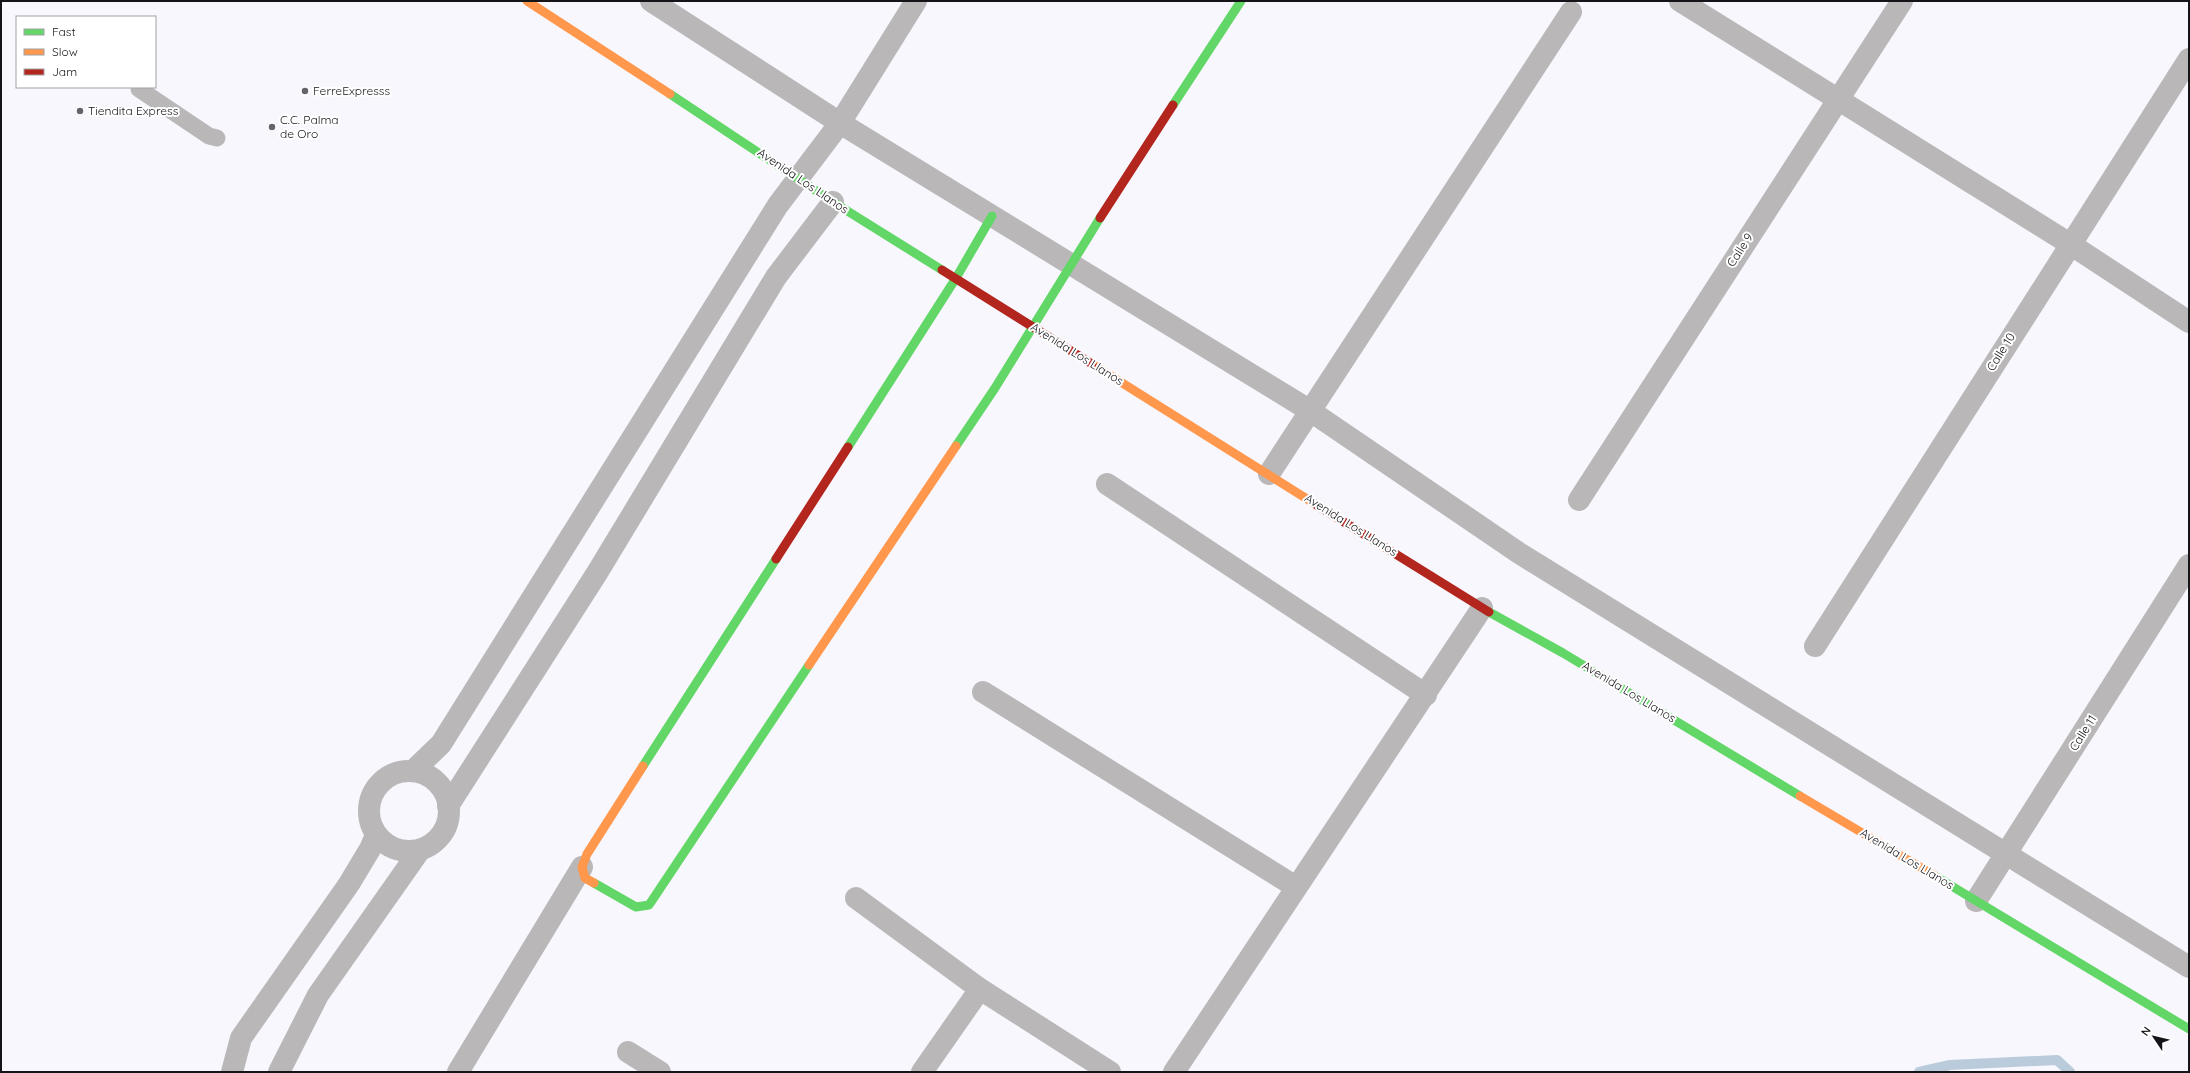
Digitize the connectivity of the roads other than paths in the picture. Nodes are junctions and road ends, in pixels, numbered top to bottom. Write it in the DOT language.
graph roads {
  1 [pos="527,1"];
  2 [pos="651,1"];
  3 [pos="1241,1"];
  4 [pos="1680,1"];
  5 [pos="1902,1"];
  6 [pos="908,4"];
  7 [pos="1571,12"];
  8 [pos="2189,59"];
  9 [pos="139,90"];
  10 [pos="1838,99"];
  11 [pos="840,123"];
  12 [pos="217,138"];
  13 [pos="798,177"];
  14 [pos="833,202"];
  15 [pos="992,216"];
  16 [pos="2070,244"];
  17 [pos="1070,264"];
  18 [pos="956,278"];
  19 [pos="2189,322"];
  20 [pos="1034,327"];
  21 [pos="1309,410"];
  22 [pos="1269,474"];
  23 [pos="1107,484"];
  24 [pos="1579,500"];
  25 [pos="2189,564"];
  26 [pos="1482,608"];
  27 [pos="1815,646"];
  28 [pos="983,692"];
  29 [pos="1426,694"];
  30 [pos="413,771"];
  31 [pos="448,806"];
  32 [pos="376,835"];
  33 [pos="420,850"];
  34 [pos="2006,854"];
  35 [pos="582,867"];
  36 [pos="1296,887"];
  37 [pos="856,898"];
  38 [pos="1976,901"];
  39 [pos="2189,966"];
  40 [pos="980,989"];
  41 [pos="2189,1029"];
  42 [pos="628,1052"];
  43 [pos="232,1072"];
  44 [pos="279,1072"];
  45 [pos="458,1072"];
  46 [pos="660,1072"];
  47 [pos="922,1072"];
  48 [pos="1110,1072"];
  49 [pos="1174,1072"];
  1 -- 13 [label="street, Avenida Los Llanos"];
  2 -- 11 [label="street"];
  3 -- 17 [label="street"];
  4 -- 10 [label="street"];
  5 -- 10 [label="street, Calle 9"];
  6 -- 11 [label="street"];
  7 -- 21 [label="street"];
  8 -- 16 [label="street, Calle 10"];
  9 -- 12 [label="lane"];
  10 -- 16 [label="street"];
  10 -- 24 [label="street, Calle 9"];
  11 -- 13 [label="street"];
  11 -- 15 [label="street"];
  13 -- 14 [label="street, Avenida Los Llanos"];
  13 -- 30 [label="street"];
  14 -- 18 [label="street, Avenida Los Llanos"];
  14 -- 31 [label="street"];
  15 -- 17 [label="street"];
  15 -- 18 [label="street"];
  16 -- 19 [label="street"];
  16 -- 27 [label="street, Calle 10"];
  17 -- 20 [label="street"];
  17 -- 21 [label="street"];
  18 -- 20 [label="street, Avenida Los Llanos"];
  18 -- 35 [label="street"];
  20 -- 22 [label="street, Avenida Los Llanos"];
  20 -- 35 [label="street"];
  21 -- 22 [label="street"];
  21 -- 34 [label="street"];
  22 -- 26 [label="street, Avenida Los Llanos"];
  23 -- 29 [label="street"];
  25 -- 34 [label="street, Calle 11"];
  26 -- 29 [label="street"];
  26 -- 38 [label="street, Avenida Los Llanos"];
  28 -- 36 [label="street"];
  29 -- 36 [label="street"];
  30 -- 31 [label="street"];
  30 -- 32 [label="street"];
  31 -- 33 [label="street"];
  32 -- 33 [label="street"];
  32 -- 43 [label="street"];
  33 -- 44 [label="street"];
  34 -- 38 [label="street, Calle 11"];
  34 -- 39 [label="street"];
  35 -- 45 [label="street"];
  36 -- 49 [label="street"];
  37 -- 40 [label="street"];
  38 -- 41 [label="street, Avenida Los Llanos"];
  40 -- 47 [label="street"];
  40 -- 48 [label="street"];
  42 -- 46 [label="street"];
}
